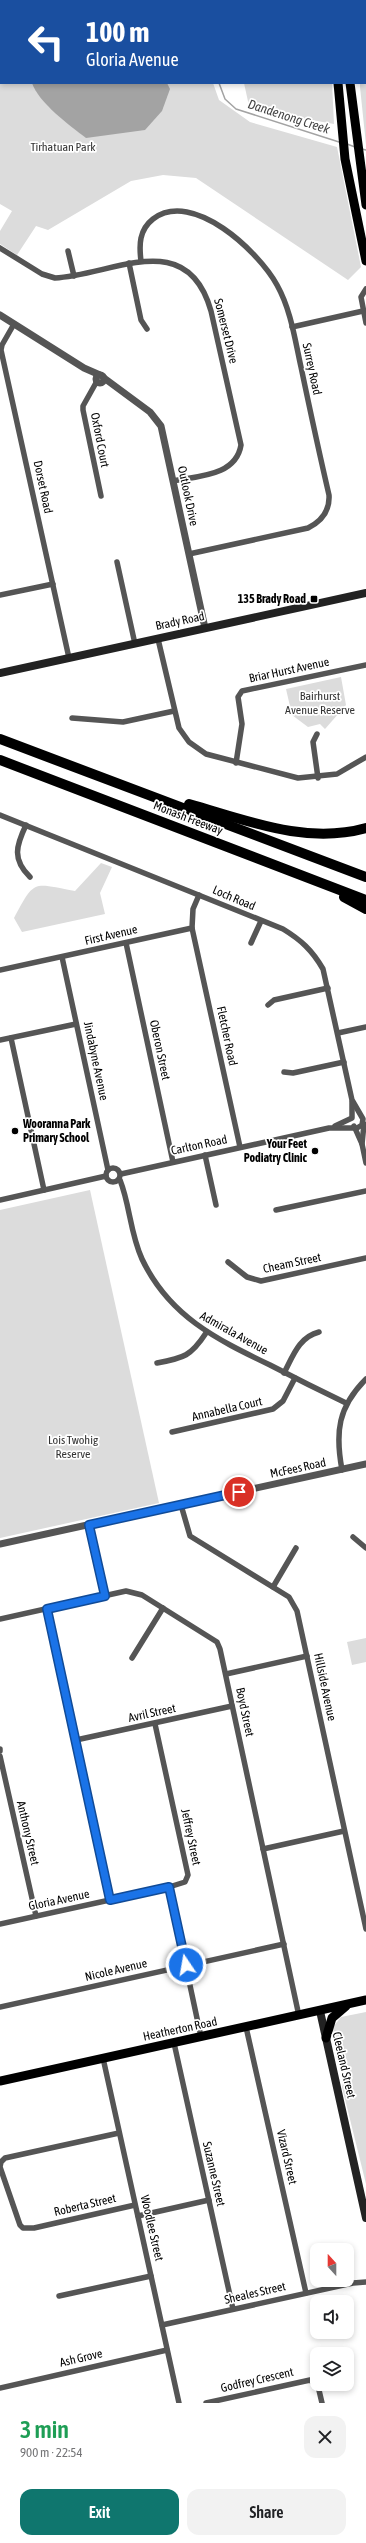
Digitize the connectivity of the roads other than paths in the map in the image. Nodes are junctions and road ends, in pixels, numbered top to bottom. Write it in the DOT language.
graph roads {
  1 [pos="338,84"];
  2 [pos="350,84"];
  3 [pos="366,205"];
  4 [pos="0,248"];
  5 [pos="68,251"];
  6 [pos="141,261"];
  7 [pos="366,261"];
  8 [pos="129,263"];
  9 [pos="74,276"];
  10 [pos="366,289"];
  11 [pos="363,311"];
  12 [pos="0,315"];
  13 [pos="366,323"];
  14 [pos="14,324"];
  15 [pos="292,327"];
  16 [pos="147,329"];
  17 [pos="1,350"];
  18 [pos="100,380"];
  19 [pos="173,482"];
  20 [pos="101,496"];
  21 [pos="189,554"];
  22 [pos="117,562"];
  23 [pos="53,584"];
  24 [pos="366,593"];
  25 [pos="0,595"];
  26 [pos="205,628"];
  27 [pos="158,639"];
  28 [pos="135,644"];
  29 [pos="69,658"];
  30 [pos="366,665"];
  31 [pos="0,673"];
  32 [pos="174,711"];
  33 [pos="72,718"];
  34 [pos="317,734"];
  35 [pos="0,739"];
  36 [pos="366,757"];
  37 [pos="0,760"];
  38 [pos="236,763"];
  39 [pos="318,778"];
  40 [pos="127,788"];
  41 [pos="0,815"];
  42 [pos="26,824"];
  43 [pos="366,828"];
  44 [pos="30,877"];
  45 [pos="305,877"];
  46 [pos="366,877"];
  47 [pos="199,895"];
  48 [pos="366,900"];
  49 [pos="366,909"];
  50 [pos="261,921"];
  51 [pos="192,928"];
  52 [pos="126,943"];
  53 [pos="251,943"];
  54 [pos="62,957"];
  55 [pos="0,970"];
  56 [pos="328,988"];
  57 [pos="268,1005"];
  58 [pos="76,1024"];
  59 [pos="366,1027"];
  60 [pos="338,1033"];
  61 [pos="11,1038"];
  62 [pos="0,1040"];
  63 [pos="344,1062"];
  64 [pos="284,1072"];
  65 [pos="352,1100"];
  66 [pos="363,1117"];
  67 [pos="352,1118"];
  68 [pos="364,1124"];
  69 [pos="354,1127"];
  70 [pos="329,1128"];
  71 [pos="362,1144"];
  72 [pos="240,1147"];
  73 [pos="205,1155"];
  74 [pos="173,1162"];
  75 [pos="366,1163"];
  76 [pos="108,1170"];
  77 [pos="106,1176"];
  78 [pos="120,1177"];
  79 [pos="44,1190"];
  80 [pos="366,1191"];
  81 [pos="0,1200"];
  82 [pos="216,1205"];
  83 [pos="276,1210"];
  84 [pos="366,1258"];
  85 [pos="228,1262"];
  86 [pos="319,1332"];
  87 [pos="206,1333"];
  88 [pos="157,1362"];
  89 [pos="284,1372"];
  90 [pos="295,1378"];
  91 [pos="366,1379"];
  92 [pos="346,1404"];
  93 [pos="172,1432"];
  94 [pos="366,1464"];
  95 [pos="342,1470"];
  96 [pos="181,1505"];
  97 [pos="89,1525"];
  98 [pos="353,1537"];
  99 [pos="0,1544"];
  100 [pos="296,1548"];
  101 [pos="366,1548"];
  102 [pos="273,1587"];
  103 [pos="105,1596"];
  104 [pos="162,1608"];
  105 [pos="47,1609"];
  106 [pos="0,1619"];
  107 [pos="307,1656"];
  108 [pos="132,1658"];
  109 [pos="226,1674"];
  110 [pos="232,1706"];
  111 [pos="155,1724"];
  112 [pos="76,1740"];
  113 [pos="0,1756"];
  114 [pos="2,1773"];
  115 [pos="344,1831"];
  116 [pos="263,1849"];
  117 [pos="169,1887"];
  118 [pos="110,1900"];
  119 [pos="36,1916"];
  120 [pos="0,1924"];
  121 [pos="366,1929"];
  122 [pos="284,1944"];
  123 [pos="186,1965"];
  124 [pos="366,2000"];
  125 [pos="347,2005"];
  126 [pos="0,2007"];
  127 [pos="320,2011"];
  128 [pos="299,2016"];
  129 [pos="246,2027"];
  130 [pos="201,2037"];
  131 [pos="326,2038"];
  132 [pos="174,2043"];
  133 [pos="103,2058"];
  134 [pos="0,2081"];
  135 [pos="119,2132"];
  136 [pos="209,2200"];
  137 [pos="135,2205"];
  138 [pos="138,2216"];
  139 [pos="366,2218"];
  140 [pos="151,2276"];
  141 [pos="366,2278"];
  142 [pos="366,2282"];
  143 [pos="354,2283"];
  144 [pos="354,2283"];
  145 [pos="334,2287"];
  146 [pos="306,2293"];
  147 [pos="59,2296"];
  148 [pos="233,2309"];
  149 [pos="162,2325"];
  150 [pos="167,2350"];
  151 [pos="0,2388"];
  152 [pos="179,2403"];
  153 [pos="206,2403"];
  154 [pos="322,2403"];
  1 -- 7 [label="main road"];
  2 -- 3 [label="main road"];
  4 -- 9 [label="street, Somerset Drive"];
  5 -- 9 [label="street"];
  6 -- 8 [label="street, Somerset Drive"];
  6 -- 15 [label="street, Surrey Road"];
  6 -- 19 [label="street, Somerset Drive"];
  8 -- 9 [label="street, Somerset Drive"];
  8 -- 16 [label="street"];
  10 -- 11 [label="street"];
  11 -- 13 [label="street"];
  11 -- 15 [label="street"];
  12 -- 14 [label="street, Outlook Drive"];
  14 -- 17 [label="street, Dorset Road"];
  14 -- 18 [label="street, Outlook Drive"];
  15 -- 21 [label="street, Surrey Road"];
  17 -- 23 [label="street, Dorset Road"];
  18 -- 19 [label="street, Outlook Drive"];
  18 -- 20 [label="street, Oxford Court"];
  19 -- 21 [label="street, Outlook Drive"];
  21 -- 26 [label="street, Outlook Drive"];
  22 -- 28 [label="street"];
  23 -- 25 [label="street"];
  23 -- 29 [label="street, Dorset Road"];
  24 -- 26 [label="main road, Brady Road"];
  26 -- 27 [label="main road, Brady Road"];
  27 -- 28 [label="main road, Brady Road"];
  27 -- 32 [label="street"];
  28 -- 29 [label="main road, Brady Road"];
  29 -- 31 [label="main road, Brady Road"];
  30 -- 38 [label="street, Briar Hurst Avenue"];
  32 -- 33 [label="street"];
  32 -- 38 [label="street"];
  34 -- 39 [label="street"];
  35 -- 40 [label="highway, Monash Freeway"];
  36 -- 39 [label="street"];
  37 -- 45 [label="highway, Monash Freeway"];
  38 -- 39 [label="street"];
  40 -- 43 [label="highway"];
  40 -- 46 [label="highway, Monash Freeway"];
  41 -- 42 [label="street, Loch Road"];
  42 -- 44 [label="street"];
  42 -- 47 [label="street, Loch Road"];
  45 -- 48 [label="highway, Monash Freeway"];
  45 -- 49 [label="highway"];
  47 -- 50 [label="street, Loch Road"];
  47 -- 51 [label="street"];
  50 -- 53 [label="street"];
  50 -- 56 [label="street, Loch Road"];
  51 -- 52 [label="street, First Avenue"];
  51 -- 72 [label="street, Fletcher Road"];
  52 -- 54 [label="street, First Avenue"];
  52 -- 74 [label="street, Oberon Street"];
  54 -- 55 [label="street, First Avenue"];
  54 -- 58 [label="street, Jindabyne Avenue"];
  56 -- 57 [label="street"];
  56 -- 60 [label="street, Loch Road"];
  58 -- 61 [label="street"];
  58 -- 76 [label="street, Jindabyne Avenue"];
  59 -- 60 [label="street"];
  60 -- 63 [label="street, Loch Road"];
  61 -- 62 [label="street"];
  61 -- 79 [label="street"];
  63 -- 64 [label="street"];
  63 -- 65 [label="street, Loch Road"];
  65 -- 66 [label="street, Loch Road"];
  65 -- 67 [label="street, Loch Road"];
  66 -- 67 [label="street, Carlton Road"];
  66 -- 68 [label="street, Loch Road"];
  67 -- 69 [label="street, Loch Road"];
  67 -- 70 [label="street, Carlton Road"];
  68 -- 69 [label="street, Carlton Road"];
  68 -- 71 [label="street"];
  69 -- 70 [label="street, Carlton Road"];
  69 -- 71 [label="street"];
  70 -- 72 [label="street, Carlton Road"];
  71 -- 75 [label="street"];
  72 -- 73 [label="street, Carlton Road"];
  73 -- 74 [label="street, Carlton Road"];
  73 -- 82 [label="street"];
  74 -- 78 [label="street, Carlton Road"];
  76 -- 77 [label="street"];
  76 -- 78 [label="street"];
  77 -- 78 [label="street"];
  77 -- 79 [label="street"];
  78 -- 87 [label="street, Admirala Avenue"];
  79 -- 81 [label="street"];
  80 -- 83 [label="street"];
  84 -- 85 [label="street, Cheam Street"];
  86 -- 89 [label="street"];
  87 -- 88 [label="street"];
  87 -- 89 [label="street, Admirala Avenue"];
  89 -- 90 [label="street, Admirala Avenue"];
  90 -- 92 [label="street, Admirala Avenue"];
  90 -- 93 [label="street, Annabella Court"];
  91 -- 92 [label="street"];
  92 -- 95 [label="street"];
  94 -- 95 [label="street, McFees Road"];
  95 -- 96 [label="street, McFees Road"];
  96 -- 97 [label="street, McFees Road"];
  96 -- 102 [label="street, Hillside Avenue"];
  97 -- 99 [label="street, McFees Road"];
  97 -- 103 [label="street"];
  98 -- 101 [label="street"];
  100 -- 102 [label="street"];
  102 -- 107 [label="street, Hillside Avenue"];
  103 -- 104 [label="street, Boyd Street"];
  103 -- 105 [label="street, Boyd Street"];
  104 -- 108 [label="street"];
  104 -- 109 [label="street, Boyd Street"];
  105 -- 106 [label="street, Boyd Street"];
  105 -- 112 [label="street"];
  107 -- 109 [label="street"];
  107 -- 115 [label="street, Hillside Avenue"];
  109 -- 110 [label="street, Boyd Street"];
  110 -- 111 [label="street, Avril Street"];
  110 -- 116 [label="street, Boyd Street"];
  111 -- 112 [label="street, Avril Street"];
  111 -- 117 [label="street, Jeffrey Street"];
  112 -- 118 [label="street"];
  113 -- 114 [label="street, Anthony Street"];
  114 -- 119 [label="street, Anthony Street"];
  115 -- 116 [label="street"];
  115 -- 121 [label="street, Hillside Avenue"];
  116 -- 122 [label="street, Boyd Street"];
  117 -- 118 [label="street, Gloria Avenue"];
  117 -- 123 [label="street"];
  118 -- 119 [label="street, Gloria Avenue"];
  119 -- 120 [label="street, Gloria Avenue"];
  122 -- 123 [label="street, Nicole Avenue"];
  122 -- 128 [label="street, Boyd Street"];
  123 -- 126 [label="street, Nicole Avenue"];
  123 -- 130 [label="street"];
  124 -- 125 [label="main road, Heatherton Road"];
  125 -- 127 [label="main road, Heatherton Road"];
  125 -- 131 [label="main road"];
  127 -- 128 [label="main road, Heatherton Road"];
  127 -- 131 [label="main road, Cleeland Street"];
  128 -- 129 [label="main road, Heatherton Road"];
  129 -- 130 [label="main road, Heatherton Road"];
  129 -- 146 [label="street, Vizard Street"];
  130 -- 132 [label="main road, Heatherton Road"];
  131 -- 139 [label="main road, Cleeland Street"];
  132 -- 133 [label="main road, Heatherton Road"];
  132 -- 136 [label="street, Suzanne Street"];
  133 -- 134 [label="main road, Heatherton Road"];
  133 -- 135 [label="street, Woodlee Street"];
  135 -- 137 [label="street, Woodlee Street"];
  135 -- 137 [label="street, Roberta Street"];
  136 -- 138 [label="street"];
  136 -- 148 [label="street, Suzanne Street"];
  137 -- 138 [label="street, Woodlee Street"];
  138 -- 140 [label="street, Woodlee Street"];
  140 -- 147 [label="street"];
  140 -- 149 [label="street, Woodlee Street"];
  141 -- 143 [label="street, Sheales Street"];
  142 -- 144 [label="street, Sheales Street"];
  145 -- 146 [label="street, Sheales Street"];
  146 -- 148 [label="street, Sheales Street"];
  148 -- 149 [label="street, Sheales Street"];
  149 -- 150 [label="street, Woodlee Street"];
  150 -- 151 [label="street, Ash Grove"];
  150 -- 152 [label="street, Woodlee Street"];
  153 -- 154 [label="street, Godfrey Crescent"];
}
